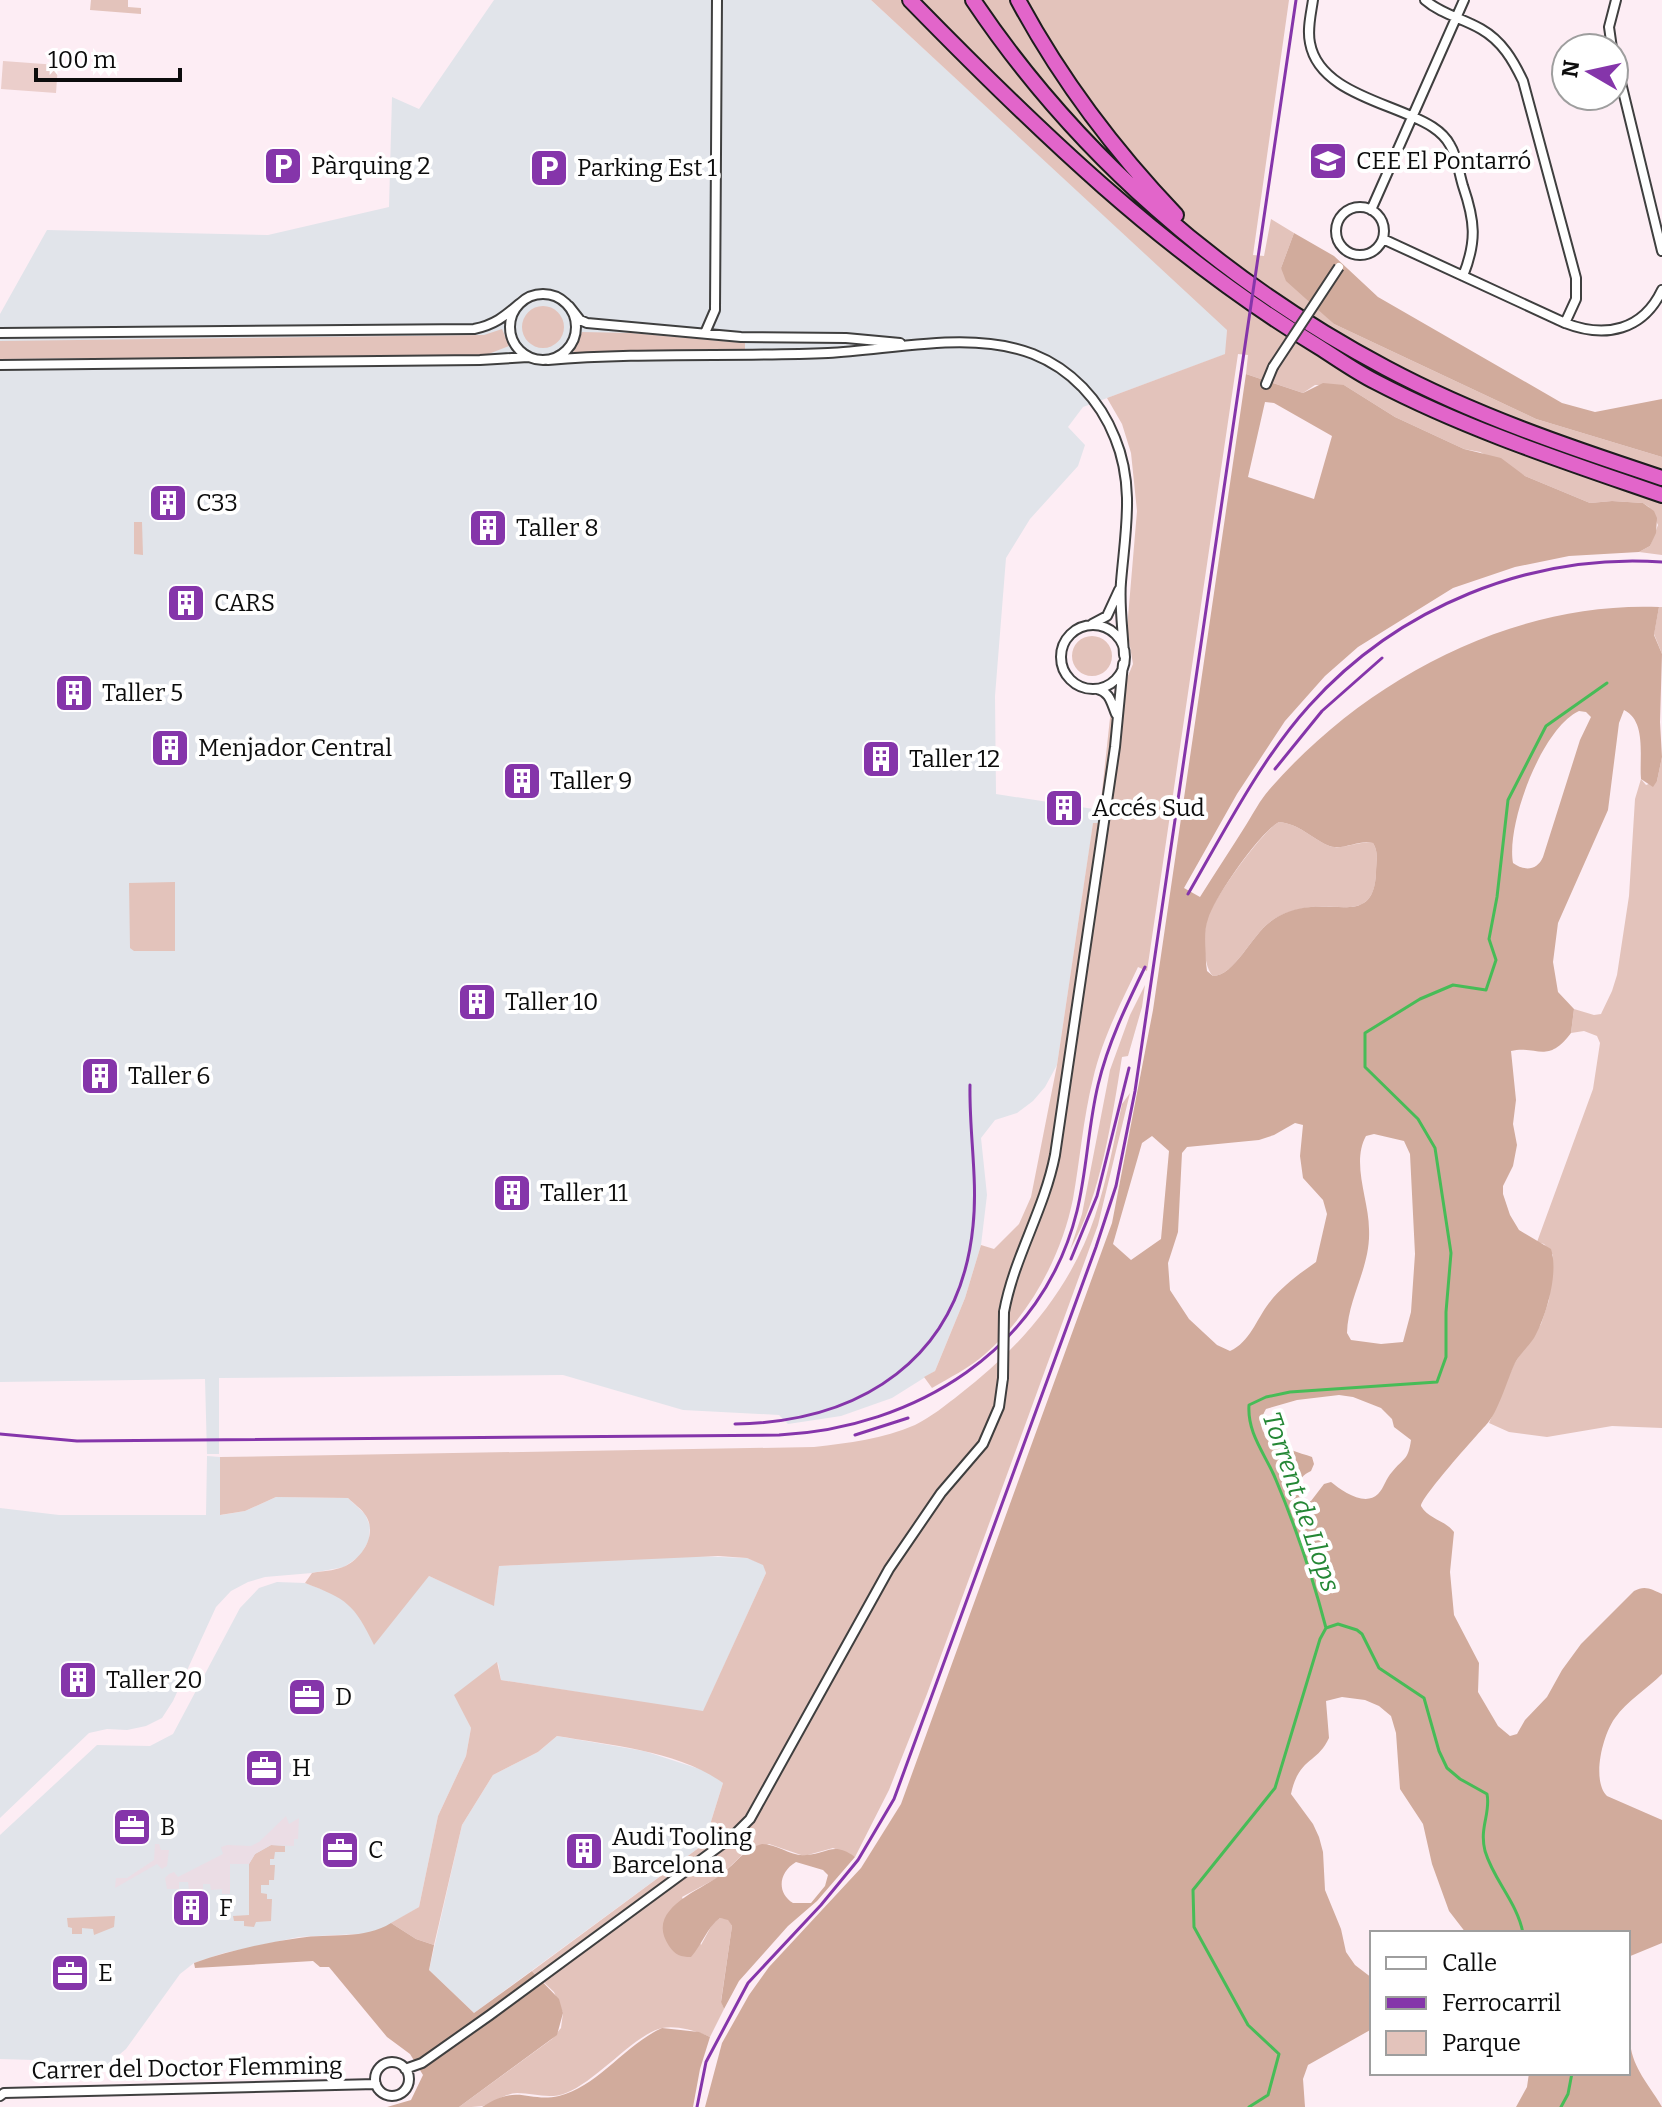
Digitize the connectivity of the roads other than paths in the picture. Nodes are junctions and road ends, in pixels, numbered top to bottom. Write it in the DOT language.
graph roads {
  1 [pos="717,0"];
  2 [pos="910,0"];
  3 [pos="973,0"];
  4 [pos="1018,0"];
  5 [pos="1313,0"];
  6 [pos="1425,0"];
  7 [pos="1464,0"];
  8 [pos="1616,0"];
  9 [pos="1456,18"];
  10 [pos="1610,32"];
  11 [pos="1628,112"];
  12 [pos="1412,116"];
  13 [pos="1371,210"];
  14 [pos="1383,239"];
  15 [pos="1662,251"];
  16 [pos="1349,252"];
  17 [pos="1218,259"];
  18 [pos="1463,276"];
  19 [pos="1662,290"];
  20 [pos="519,304"];
  21 [pos="569,306"];
  22 [pos="1565,323"];
  23 [pos="0,333"];
  24 [pos="705,333"];
  25 [pos="920,345"];
  26 [pos="528,357"];
  27 [pos="548,360"];
  28 [pos="0,365"];
  29 [pos="1266,384"];
  30 [pos="1662,478"];
  31 [pos="1662,495"];
  32 [pos="1120,585"];
  33 [pos="1082,627"];
  34 [pos="1124,660"];
  35 [pos="1096,689"];
  36 [pos="1117,719"];
  37 [pos="405,2069"];
  38 [pos="376,2084"];
  39 [pos="0,2096"];
  1 -- 24 [label="street"];
  2 -- 31 [label="highway"];
  3 -- 17 [label="highway"];
  4 -- 17 [label="highway"];
  5 -- 12 [label="street"];
  6 -- 9 [label="street"];
  7 -- 9 [label="street"];
  8 -- 10 [label="street"];
  9 -- 12 [label="street"];
  9 -- 22 [label="street"];
  11 -- 15 [label="street"];
  12 -- 13 [label="street"];
  12 -- 18 [label="street"];
  13 -- 14 [label="street"];
  13 -- 16 [label="street"];
  14 -- 16 [label="street"];
  14 -- 18 [label="street"];
  16 -- 29 [label="street, bridge"];
  17 -- 30 [label="highway"];
  18 -- 22 [label="street"];
  19 -- 22 [label="street"];
  20 -- 21 [label="street"];
  20 -- 23 [label="street"];
  20 -- 26 [label="street"];
  21 -- 24 [label="street"];
  21 -- 27 [label="street"];
  24 -- 25 [label="street"];
  25 -- 27 [label="street"];
  25 -- 32 [label="street"];
  26 -- 27 [label="street"];
  26 -- 28 [label="street"];
  32 -- 33 [label="street"];
  32 -- 34 [label="street"];
  33 -- 34 [label="street"];
  33 -- 35 [label="street"];
  34 -- 35 [label="street"];
  34 -- 36 [label="street"];
  35 -- 36 [label="street"];
  36 -- 37 [label="street, bridge"];
  37 -- 38 [label="street"];
  37 -- 38 [label="street"];
  38 -- 39 [label="street, Carrer del Doctor Flemming"];
}
